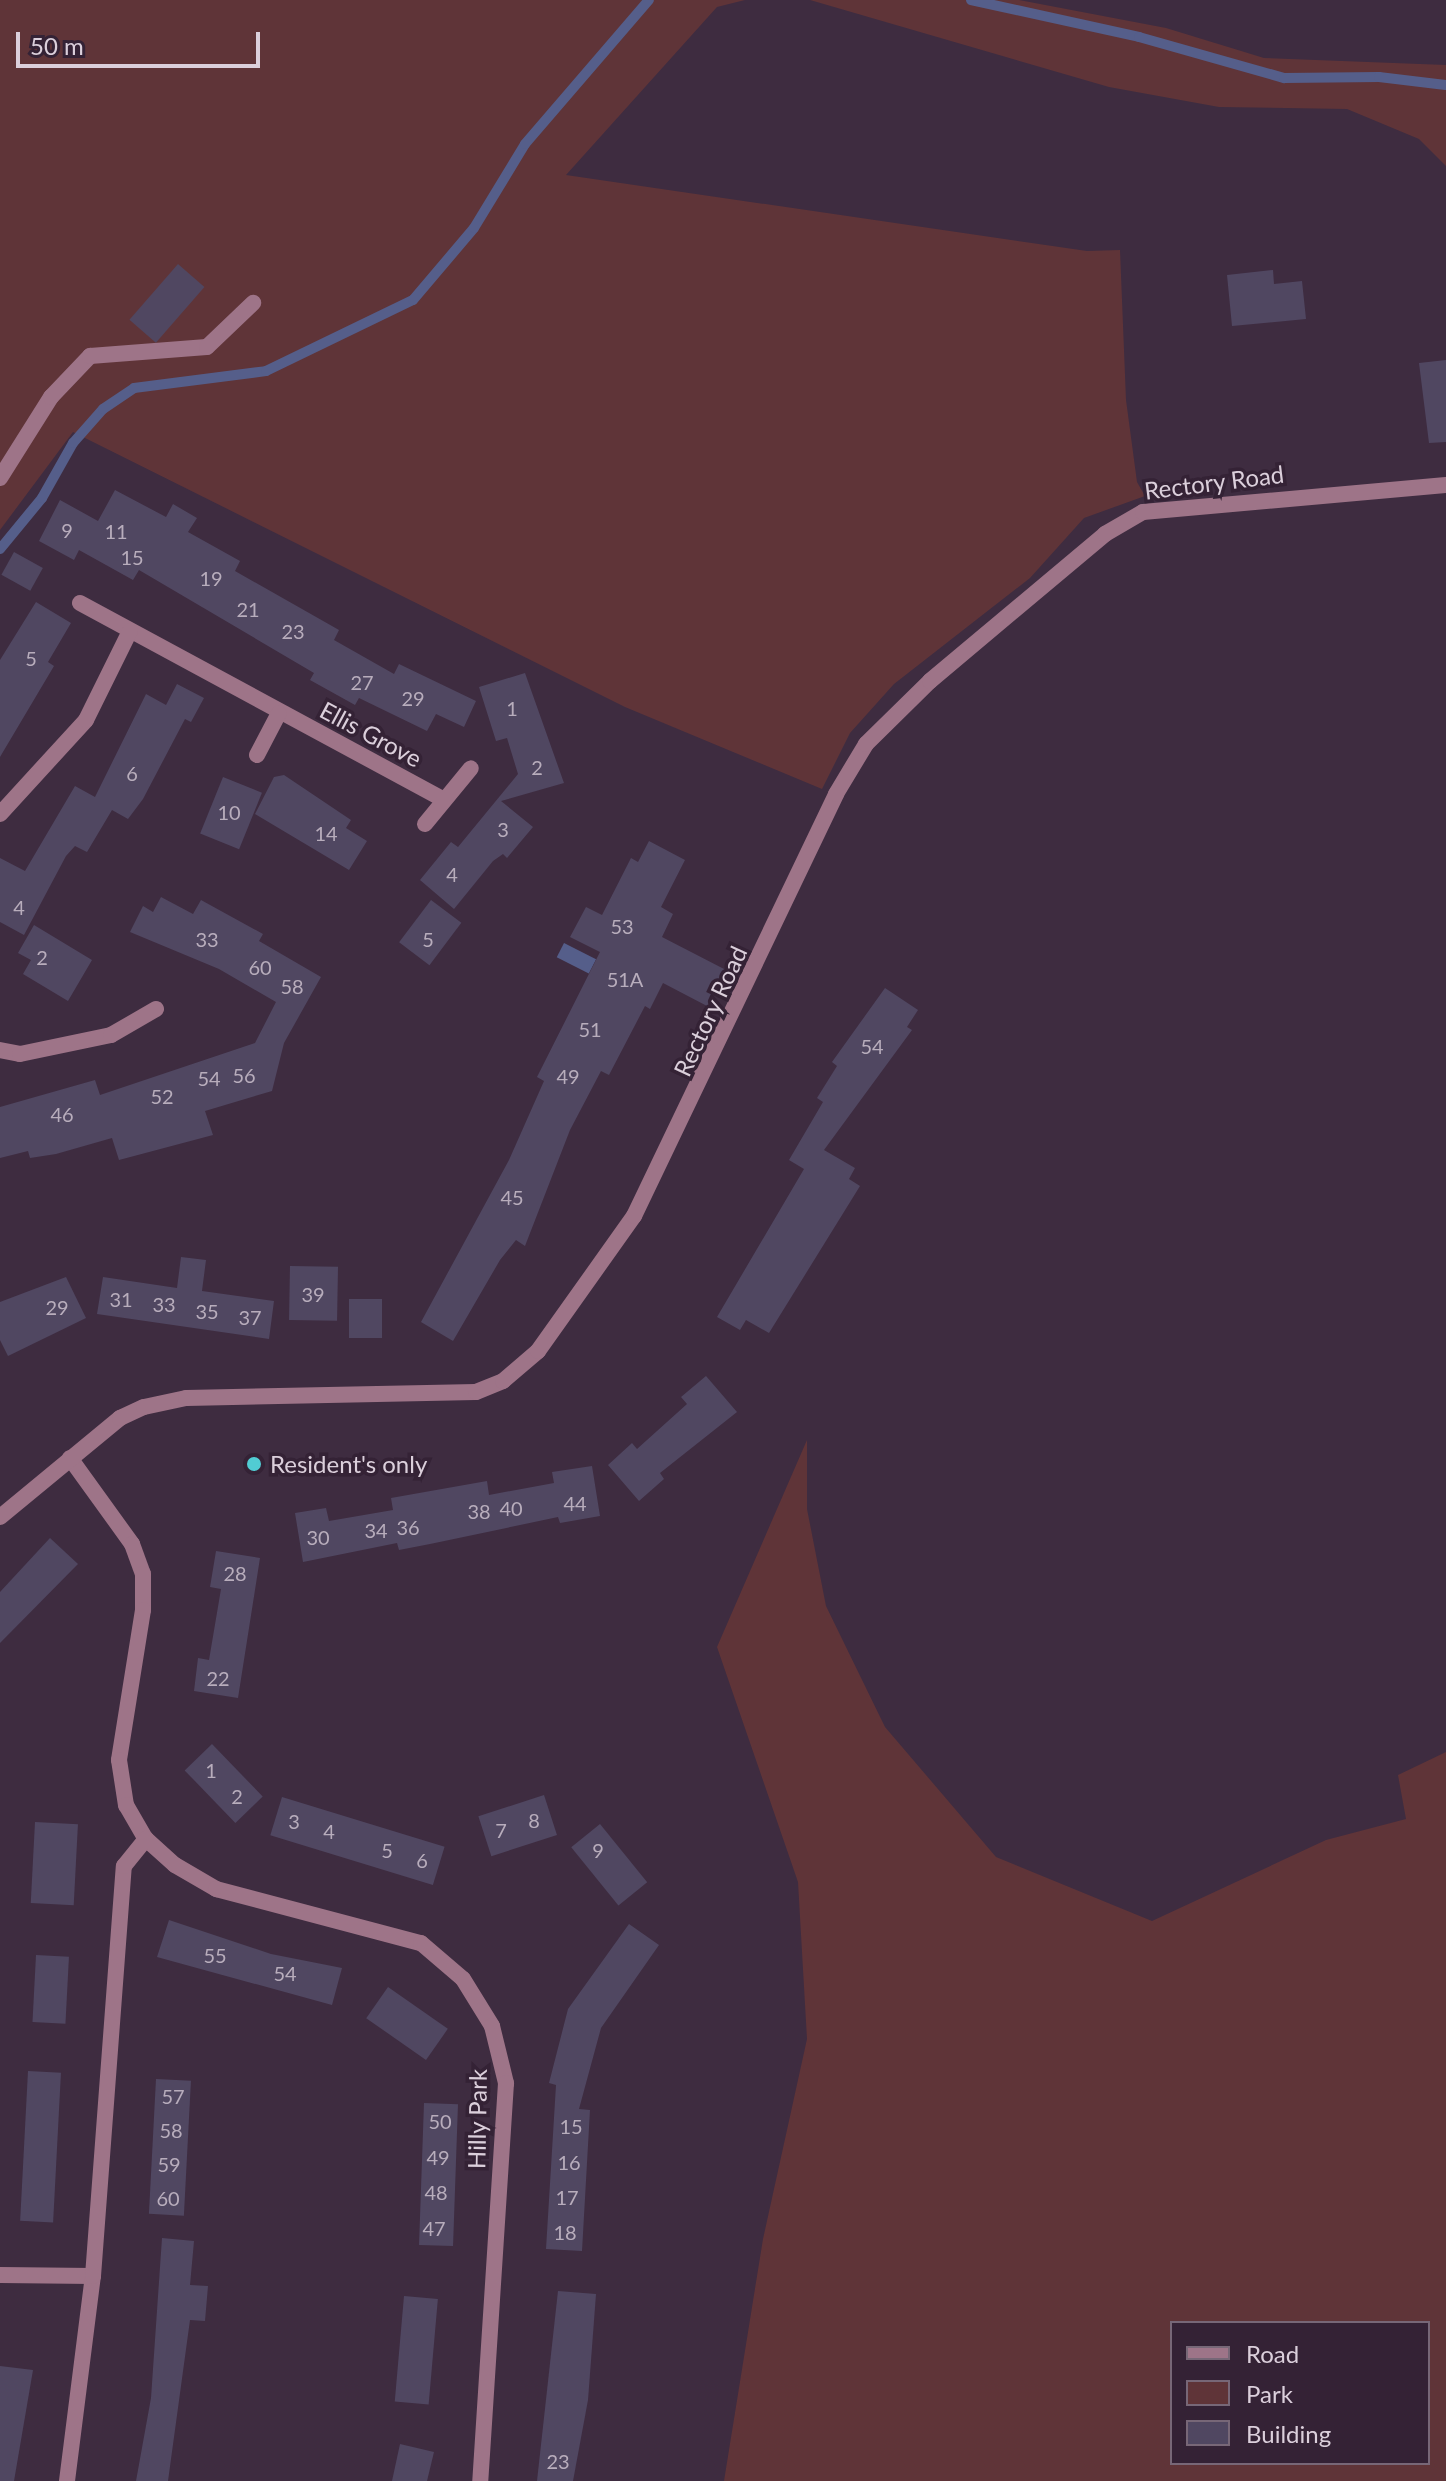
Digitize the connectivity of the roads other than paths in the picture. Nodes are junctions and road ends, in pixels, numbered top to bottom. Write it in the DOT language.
graph roads {
  1 [pos="253,303"];
  2 [pos="0,478"];
  3 [pos="1446,485"];
  4 [pos="80,603"];
  5 [pos="130,631"];
  6 [pos="279,713"];
  7 [pos="257,755"];
  8 [pos="471,768"];
  9 [pos="441,798"];
  10 [pos="0,814"];
  11 [pos="425,824"];
  12 [pos="156,1009"];
  13 [pos="0,1050"];
  14 [pos="70,1458"];
  15 [pos="0,1517"];
  16 [pos="146,1839"];
  17 [pos="0,2275"];
  18 [pos="93,2276"];
  19 [pos="67,2481"];
  20 [pos="480,2481"];
  1 -- 2 [label="street"];
  3 -- 14 [label="street, Rectory Road"];
  4 -- 5 [label="street, Ellis Grove"];
  5 -- 6 [label="street, Ellis Grove"];
  5 -- 10 [label="street"];
  6 -- 7 [label="street"];
  6 -- 9 [label="street, Ellis Grove"];
  8 -- 9 [label="street"];
  9 -- 11 [label="street"];
  12 -- 13 [label="street"];
  14 -- 15 [label="street, Rectory Road"];
  14 -- 16 [label="street, Hilly Park"];
  16 -- 18 [label="street"];
  16 -- 20 [label="street, Hilly Park"];
  17 -- 18 [label="street"];
  18 -- 19 [label="street"];
}
